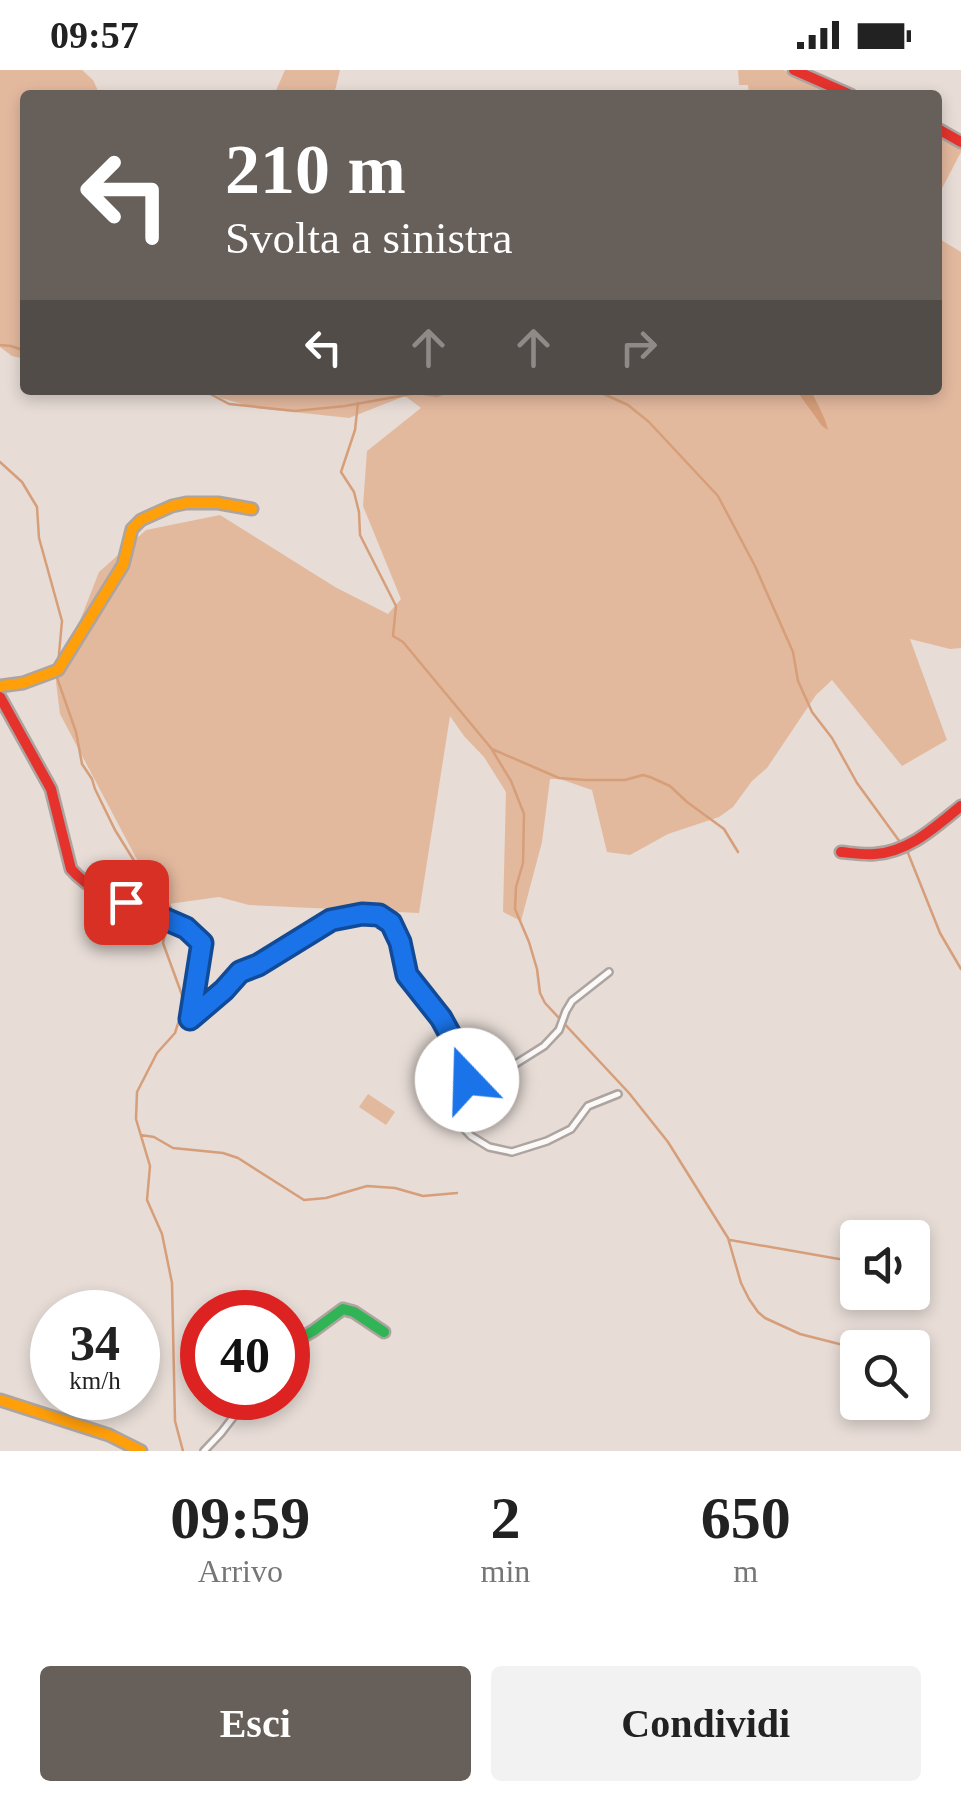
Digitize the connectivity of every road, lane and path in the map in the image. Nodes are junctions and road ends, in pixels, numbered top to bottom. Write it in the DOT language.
graph roads {
  1 [pos="794,70"];
  2 [pos="840,90"];
  3 [pos="252,509"];
  4 [pos="0,686"];
  5 [pos="0,697"];
  6 [pos="961,806"];
  7 [pos="841,852"];
  8 [pos="609,972"];
  9 [pos="470,1090"];
  10 [pos="618,1094"];
  11 [pos="384,1332"];
  12 [pos="310,1333"];
  13 [pos="0,1400"];
  14 [pos="232,1420"];
  15 [pos="142,1451"];
  16 [pos="204,1451"];
  1 -- 2 [label="street"];
  3 -- 4 [label="street"];
  5 -- 9 [label="street"];
  6 -- 7 [label="street"];
  8 -- 9 [label="street"];
  9 -- 10 [label="street"];
  11 -- 12 [label="street"];
  13 -- 15 [label="street"];
  14 -- 16 [label="street"];
}
